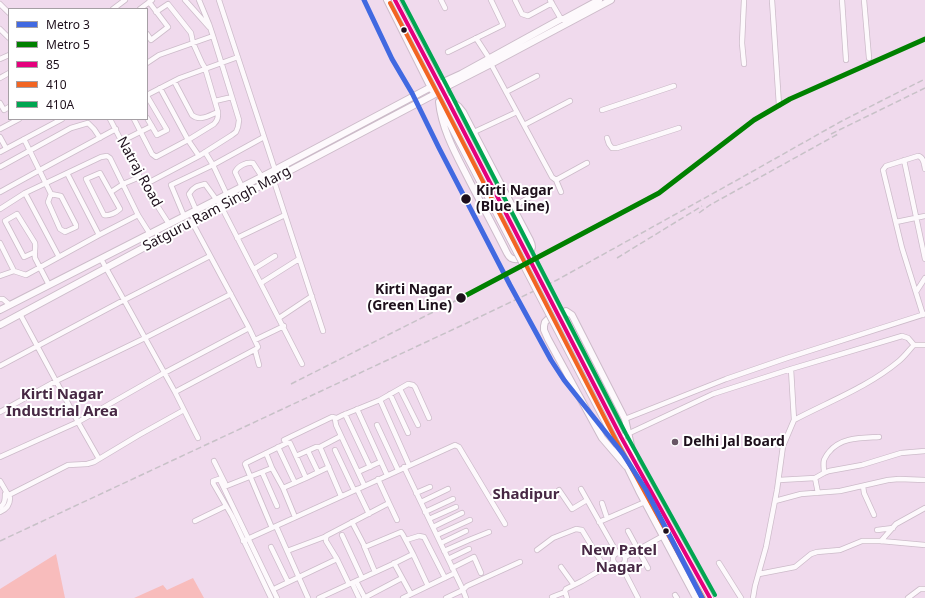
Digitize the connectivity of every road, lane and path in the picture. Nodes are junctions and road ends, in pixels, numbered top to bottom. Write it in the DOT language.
graph roads {
  1 [pos="125,0"];
  2 [pos="185,0"];
  3 [pos="199,0"];
  4 [pos="219,0"];
  5 [pos="387,0"];
  6 [pos="395,0"];
  7 [pos="441,0"];
  8 [pos="491,0"];
  9 [pos="515,0"];
  10 [pos="600,0"];
  11 [pos="610,0"];
  12 [pos="744,0"];
  13 [pos="772,0"];
  14 [pos="842,0"];
  15 [pos="864,0"];
  16 [pos="150,1"];
  17 [pos="551,1"];
  18 [pos="0,4"];
  19 [pos="114,8"];
  20 [pos="141,8"];
  21 [pos="445,8"];
  22 [pos="8,12"];
  23 [pos="156,12"];
  24 [pos="561,19"];
  25 [pos="0,29"];
  26 [pos="211,30"];
  27 [pos="148,35"];
  28 [pos="213,36"];
  29 [pos="8,37"];
  30 [pos="476,38"];
  31 [pos="193,43"];
  32 [pos="448,52"];
  33 [pos="238,57"];
  34 [pos="869,58"];
  35 [pos="846,60"];
  36 [pos="148,61"];
  37 [pos="490,61"];
  38 [pos="221,62"];
  39 [pos="744,64"];
  40 [pos="205,68"];
  41 [pos="537,76"];
  42 [pos="174,81"];
  43 [pos="674,86"];
  44 [pos="431,87"];
  45 [pos="441,87"];
  46 [pos="160,88"];
  47 [pos="506,92"];
  48 [pos="434,94"];
  49 [pos="148,95"];
  50 [pos="232,97"];
  51 [pos="148,98"];
  52 [pos="447,98"];
  53 [pos="570,101"];
  54 [pos="215,102"];
  55 [pos="439,102"];
  56 [pos="0,103"];
  57 [pos="779,105"];
  58 [pos="8,108"];
  59 [pos="602,110"];
  60 [pos="218,112"];
  61 [pos="517,112"];
  62 [pos="17,120"];
  63 [pos="60,120"];
  64 [pos="111,120"];
  65 [pos="135,120"];
  66 [pos="148,120"];
  67 [pos="524,125"];
  68 [pos="152,126"];
  69 [pos="679,128"];
  70 [pos="0,129"];
  71 [pos="116,130"];
  72 [pos="141,132"];
  73 [pos="474,132"];
  74 [pos="0,137"];
  75 [pos="264,137"];
  76 [pos="100,138"];
  77 [pos="607,138"];
  78 [pos="24,139"];
  79 [pos="188,140"];
  80 [pos="122,141"];
  81 [pos="6,148"];
  82 [pos="30,151"];
  83 [pos="0,152"];
  84 [pos="205,152"];
  85 [pos="199,156"];
  86 [pos="904,160"];
  87 [pos="587,163"];
  88 [pos="213,166"];
  89 [pos="925,166"];
  90 [pos="0,167"];
  91 [pos="40,170"];
  92 [pos="273,171"];
  93 [pos="67,174"];
  94 [pos="140,177"];
  95 [pos="262,177"];
  96 [pos="274,180"];
  97 [pos="556,180"];
  98 [pos="47,184"];
  99 [pos="124,184"];
  100 [pos="144,185"];
  101 [pos="242,187"];
  102 [pos="545,189"];
  103 [pos="0,192"];
  104 [pos="110,192"];
  105 [pos="561,192"];
  106 [pos="25,193"];
  107 [pos="51,194"];
  108 [pos="227,195"];
  109 [pos="217,200"];
  110 [pos="221,206"];
  111 [pos="512,207"];
  112 [pos="0,209"];
  113 [pos="196,210"];
  114 [pos="138,215"];
  115 [pos="285,215"];
  116 [pos="184,216"];
  117 [pos="925,216"];
  118 [pos="917,218"];
  119 [pos="192,222"];
  120 [pos="896,222"];
  121 [pos="169,224"];
  122 [pos="150,234"];
  123 [pos="99,235"];
  124 [pos="238,238"];
  125 [pos="0,243"];
  126 [pos="35,252"];
  127 [pos="210,256"];
  128 [pos="275,256"];
  129 [pos="59,257"];
  130 [pos="102,258"];
  131 [pos="299,258"];
  132 [pos="925,259"];
  133 [pos="40,268"];
  134 [pos="107,268"];
  135 [pos="254,269"];
  136 [pos="14,271"];
  137 [pos="0,276"];
  138 [pos="925,278"];
  139 [pos="261,283"];
  140 [pos="49,285"];
  141 [pos="916,292"];
  142 [pos="231,294"];
  143 [pos="312,296"];
  144 [pos="0,299"];
  145 [pos="124,300"];
  146 [pos="10,305"];
  147 [pos="0,310"];
  148 [pos="20,314"];
  149 [pos="924,315"];
  150 [pos="279,318"];
  151 [pos="0,325"];
  152 [pos="284,326"];
  153 [pos="249,328"];
  154 [pos="323,331"];
  155 [pos="145,338"];
  156 [pos="255,340"];
  157 [pos="914,344"];
  158 [pos="925,345"];
  159 [pos="38,346"];
  160 [pos="255,350"];
  161 [pos="302,364"];
  162 [pos="259,365"];
  163 [pos="0,366"];
  164 [pos="791,369"];
  165 [pos="164,373"];
  166 [pos="56,382"];
  167 [pos="400,388"];
  168 [pos="175,392"];
  169 [pos="390,394"];
  170 [pos="380,400"];
  171 [pos="357,409"];
  172 [pos="184,410"];
  173 [pos="0,412"];
  174 [pos="345,414"];
  175 [pos="336,418"];
  176 [pos="429,418"];
  177 [pos="625,419"];
  178 [pos="794,420"];
  179 [pos="78,422"];
  180 [pos="377,425"];
  181 [pos="418,425"];
  182 [pos="408,433"];
  183 [pos="629,433"];
  184 [pos="341,436"];
  185 [pos="621,437"];
  186 [pos="879,437"];
  187 [pos="198,438"];
  188 [pos="284,440"];
  189 [pos="278,447"];
  190 [pos="320,447"];
  191 [pos="335,450"];
  192 [pos="308,451"];
  193 [pos="925,451"];
  194 [pos="266,453"];
  195 [pos="296,456"];
  196 [pos="0,458"];
  197 [pos="99,459"];
  198 [pos="634,459"];
  199 [pos="214,461"];
  200 [pos="380,462"];
  201 [pos="407,466"];
  202 [pos="626,466"];
  203 [pos="328,467"];
  204 [pos="370,467"];
  205 [pos="272,468"];
  206 [pos="398,470"];
  207 [pos="262,472"];
  208 [pos="318,472"];
  209 [pos="358,472"];
  210 [pos="824,473"];
  211 [pos="387,475"];
  212 [pos="250,477"];
  213 [pos="306,478"];
  214 [pos="816,478"];
  215 [pos="378,479"];
  216 [pos="779,480"];
  217 [pos="925,480"];
  218 [pos="0,481"];
  219 [pos="295,483"];
  220 [pos="364,485"];
  221 [pos="863,486"];
  222 [pos="225,487"];
  223 [pos="430,487"];
  224 [pos="283,488"];
  225 [pos="356,489"];
  226 [pos="581,489"];
  227 [pos="448,490"];
  228 [pos="559,490"];
  229 [pos="416,493"];
  230 [pos="818,493"];
  231 [pos="7,496"];
  232 [pos="341,496"];
  233 [pos="453,499"];
  234 [pos="587,500"];
  235 [pos="775,501"];
  236 [pos="421,502"];
  237 [pos="645,502"];
  238 [pos="389,503"];
  239 [pos="602,504"];
  240 [pos="226,506"];
  241 [pos="278,506"];
  242 [pos="0,507"];
  243 [pos="456,507"];
  244 [pos="925,508"];
  245 [pos="0,512"];
  246 [pos="425,512"];
  247 [pos="462,513"];
  248 [pos="369,514"];
  249 [pos="874,515"];
  250 [pos="295,517"];
  251 [pos="607,518"];
  252 [pos="429,519"];
  253 [pos="397,520"];
  254 [pos="470,520"];
  255 [pos="195,521"];
  256 [pos="352,522"];
  257 [pos="599,522"];
  258 [pos="505,524"];
  259 [pos="274,527"];
  260 [pos="433,527"];
  261 [pos="893,528"];
  262 [pos="876,530"];
  263 [pos="466,531"];
  264 [pos="628,531"];
  265 [pos="490,532"];
  266 [pos="342,535"];
  267 [pos="437,535"];
  268 [pos="327,536"];
  269 [pos="663,536"];
  270 [pos="246,540"];
  271 [pos="406,540"];
  272 [pos="882,541"];
  273 [pos="441,543"];
  274 [pos="925,545"];
  275 [pos="364,546"];
  276 [pos="271,547"];
  277 [pos="469,549"];
  278 [pos="537,550"];
  279 [pos="639,550"];
  280 [pos="288,551"];
  281 [pos="444,551"];
  282 [pos="617,553"];
  283 [pos="412,554"];
  284 [pos="625,557"];
  285 [pos="337,559"];
  286 [pos="448,559"];
  287 [pos="520,562"];
  288 [pos="614,562"];
  289 [pos="719,563"];
  290 [pos="394,564"];
  291 [pos="621,565"];
  292 [pos="562,567"];
  293 [pos="452,568"];
  294 [pos="605,568"];
  295 [pos="648,568"];
  296 [pos="376,572"];
  297 [pos="455,573"];
  298 [pos="481,573"];
  299 [pos="759,574"];
  300 [pos="299,577"];
  301 [pos="362,578"];
  302 [pos="402,578"];
  303 [pos="445,578"];
  304 [pos="288,582"];
  305 [pos="352,583"];
  306 [pos="574,585"];
  307 [pos="428,586"];
  308 [pos="276,588"];
  309 [pos="925,589"];
  310 [pos="463,590"];
  311 [pos="565,592"];
  312 [pos="411,594"];
  313 [pos="552,597"];
  314 [pos="271,598"];
  315 [pos="276,598"];
  316 [pos="308,598"];
  317 [pos="319,598"];
  318 [pos="359,598"];
  319 [pos="364,598"];
  320 [pos="403,598"];
  321 [pos="446,598"];
  322 [pos="466,598"];
  323 [pos="567,598"];
  324 [pos="638,598"];
  325 [pos="696,598"];
  326 [pos="710,598"];
  327 [pos="741,598"];
  328 [pos="753,598"];
  329 [pos="908,598"];
  1 -- 19 [label="street"];
  2 -- 26 [label="street"];
  3 -- 26 [label="street"];
  4 -- 33 [label="street"];
  5 -- 44 [label="main road"];
  6 -- 45 [label="main road"];
  7 -- 21 [label="street"];
  8 -- 30 [label="street"];
  9 -- 17 [label="street"];
  10 -- 24 [label="main road"];
  11 -- 37 [label="main road"];
  12 -- 39 [label="street"];
  13 -- 57 [label="street"];
  14 -- 35 [label="street"];
  15 -- 34 [label="street"];
  16 -- 20 [label="street"];
  16 -- 23 [label="street"];
  17 -- 24 [label="street"];
  18 -- 22 [label="street"];
  23 -- 27 [label="street"];
  23 -- 31 [label="street"];
  24 -- 37 [label="main road"];
  25 -- 29 [label="street"];
  26 -- 28 [label="street"];
  28 -- 31 [label="street"];
  28 -- 38 [label="street"];
  30 -- 32 [label="street"];
  30 -- 37 [label="street"];
  31 -- 36 [label="street"];
  31 -- 40 [label="street"];
  33 -- 38 [label="street"];
  33 -- 75 [label="street"];
  37 -- 45 [label="main road"];
  37 -- 47 [label="street"];
  38 -- 40 [label="street"];
  38 -- 50 [label="street"];
  40 -- 42 [label="street"];
  40 -- 54 [label="street"];
  41 -- 47 [label="street"];
  42 -- 46 [label="street"];
  42 -- 60 [label="street"];
  43 -- 59 [label="street"];
  44 -- 48 [label="main road"];
  44 -- 92 [label="main road, Satguru Ram Singh Marg"];
  45 -- 52 [label="main road"];
  46 -- 49 [label="street"];
  46 -- 79 [label="street"];
  47 -- 61 [label="street"];
  48 -- 55 [label="main road"];
  48 -- 96 [label="main road, Satguru Ram Singh Marg"];
  50 -- 54 [label="street"];
  50 -- 84 [label="street"];
  51 -- 68 [label="street"];
  52 -- 73 [label="main road"];
  52 -- 185 [label="main road, bridge"];
  53 -- 67 [label="street"];
  54 -- 60 [label="street"];
  55 -- 111 [label="main road"];
  55 -- 202 [label="main road, bridge"];
  56 -- 58 [label="street"];
  60 -- 79 [label="street"];
  61 -- 67 [label="street"];
  61 -- 73 [label="street"];
  62 -- 70 [label="street"];
  63 -- 78 [label="street"];
  64 -- 71 [label="street, Natraj Road"];
  65 -- 72 [label="street"];
  66 -- 68 [label="street"];
  67 -- 97 [label="street"];
  68 -- 72 [label="street"];
  69 -- 77 [label="street"];
  71 -- 76 [label="street"];
  71 -- 80 [label="street, Natraj Road"];
  72 -- 79 [label="street"];
  72 -- 80 [label="street"];
  73 -- 111 [label="main road"];
  74 -- 81 [label="street"];
  75 -- 88 [label="street"];
  75 -- 92 [label="street"];
  76 -- 82 [label="street"];
  76 -- 91 [label="street"];
  78 -- 81 [label="street"];
  78 -- 82 [label="street"];
  79 -- 85 [label="street"];
  80 -- 94 [label="street, Natraj Road"];
  81 -- 83 [label="street"];
  82 -- 90 [label="street"];
  82 -- 91 [label="street"];
  84 -- 85 [label="street"];
  84 -- 88 [label="street"];
  85 -- 100 [label="street"];
  86 -- 89 [label="street"];
  86 -- 118 [label="street"];
  86 -- 120 [label="street"];
  87 -- 97 [label="street"];
  88 -- 108 [label="street"];
  88 -- 116 [label="street"];
  91 -- 98 [label="street"];
  91 -- 103 [label="street"];
  92 -- 95 [label="main road, Satguru Ram Singh Marg"];
  92 -- 96 [label="street"];
  93 -- 98 [label="street"];
  93 -- 99 [label="street"];
  93 -- 123 [label="street"];
  94 -- 99 [label="street"];
  94 -- 100 [label="street, Natraj Road"];
  95 -- 101 [label="main road, Satguru Ram Singh Marg"];
  95 -- 101 [label="street"];
  96 -- 110 [label="main road, Satguru Ram Singh Marg"];
  96 -- 115 [label="street"];
  97 -- 105 [label="street"];
  98 -- 106 [label="street"];
  98 -- 107 [label="street"];
  99 -- 104 [label="street"];
  99 -- 114 [label="street"];
  100 -- 121 [label="street, Natraj Road"];
  101 -- 108 [label="main road, Satguru Ram Singh Marg"];
  102 -- 111 [label="street"];
  104 -- 104 [label="street"];
  106 -- 112 [label="street"];
  106 -- 129 [label="street"];
  107 -- 107 [label="street"];
  108 -- 109 [label="main road, Satguru Ram Singh Marg"];
  109 -- 110 [label="street"];
  109 -- 113 [label="main road, Satguru Ram Singh Marg"];
  109 -- 113 [label="street"];
  110 -- 119 [label="main road, Satguru Ram Singh Marg"];
  110 -- 124 [label="street"];
  113 -- 116 [label="main road, Satguru Ram Singh Marg"];
  114 -- 122 [label="street"];
  114 -- 123 [label="street"];
  115 -- 124 [label="street"];
  115 -- 131 [label="street"];
  116 -- 121 [label="main road, Satguru Ram Singh Marg"];
  117 -- 118 [label="street"];
  118 -- 120 [label="street"];
  118 -- 132 [label="street"];
  119 -- 127 [label="street"];
  119 -- 134 [label="main road, Satguru Ram Singh Marg"];
  120 -- 141 [label="street"];
  121 -- 122 [label="main road, Satguru Ram Singh Marg"];
  122 -- 130 [label="main road, Satguru Ram Singh Marg"];
  123 -- 129 [label="street"];
  124 -- 135 [label="street"];
  125 -- 136 [label="street"];
  126 -- 126 [label="street"];
  126 -- 133 [label="street"];
  127 -- 142 [label="street"];
  127 -- 145 [label="street"];
  128 -- 135 [label="street"];
  129 -- 133 [label="street"];
  130 -- 134 [label="street"];
  130 -- 140 [label="main road, Satguru Ram Singh Marg"];
  131 -- 139 [label="street"];
  131 -- 143 [label="street"];
  133 -- 136 [label="street"];
  133 -- 140 [label="street"];
  134 -- 145 [label="street"];
  134 -- 148 [label="main road, Satguru Ram Singh Marg"];
  135 -- 139 [label="street"];
  136 -- 137 [label="street"];
  138 -- 141 [label="street"];
  139 -- 150 [label="street"];
  140 -- 146 [label="main road, Satguru Ram Singh Marg"];
  141 -- 149 [label="street"];
  142 -- 153 [label="street"];
  142 -- 155 [label="street"];
  143 -- 150 [label="street"];
  143 -- 154 [label="street"];
  144 -- 146 [label="street"];
  145 -- 155 [label="street"];
  145 -- 159 [label="street"];
  146 -- 147 [label="main road, Satguru Ram Singh Marg"];
  148 -- 151 [label="main road, Satguru Ram Singh Marg"];
  148 -- 159 [label="street"];
  149 -- 177 [label="street"];
  150 -- 152 [label="street"];
  152 -- 156 [label="street"];
  152 -- 161 [label="street"];
  153 -- 156 [label="street"];
  153 -- 165 [label="street"];
  155 -- 165 [label="street"];
  155 -- 166 [label="street"];
  156 -- 160 [label="street"];
  157 -- 158 [label="street"];
  157 -- 164 [label="street"];
  157 -- 178 [label="street"];
  159 -- 163 [label="street"];
  159 -- 166 [label="street"];
  160 -- 162 [label="street"];
  160 -- 168 [label="street"];
  164 -- 178 [label="street"];
  164 -- 183 [label="street"];
  165 -- 168 [label="street"];
  165 -- 179 [label="street"];
  166 -- 173 [label="street"];
  166 -- 179 [label="street"];
  167 -- 169 [label="street"];
  167 -- 176 [label="street"];
  167 -- 181 [label="street"];
  168 -- 172 [label="street"];
  169 -- 170 [label="street"];
  169 -- 182 [label="street"];
  170 -- 171 [label="street"];
  170 -- 201 [label="street"];
  171 -- 174 [label="street"];
  171 -- 200 [label="street"];
  172 -- 187 [label="street"];
  172 -- 197 [label="street"];
  174 -- 175 [label="street"];
  174 -- 204 [label="street"];
  175 -- 184 [label="street"];
  175 -- 188 [label="street"];
  177 -- 183 [label="main road"];
  177 -- 202 [label="main road"];
  178 -- 216 [label="street"];
  179 -- 196 [label="street"];
  179 -- 197 [label="street"];
  180 -- 206 [label="street"];
  183 -- 185 [label="street"];
  183 -- 198 [label="main road"];
  184 -- 190 [label="street"];
  184 -- 209 [label="street"];
  185 -- 198 [label="main road"];
  186 -- 210 [label="street"];
  189 -- 194 [label="street"];
  189 -- 195 [label="street"];
  189 -- 219 [label="street"];
  190 -- 192 [label="street"];
  190 -- 203 [label="street"];
  191 -- 225 [label="street"];
  192 -- 195 [label="street"];
  192 -- 208 [label="street"];
  193 -- 210 [label="street"];
  194 -- 205 [label="street"];
  194 -- 212 [label="street"];
  195 -- 213 [label="street"];
  197 -- 231 [label="street"];
  198 -- 326 [label="main road"];
  199 -- 222 [label="street"];
  200 -- 204 [label="street"];
  200 -- 211 [label="street"];
  201 -- 206 [label="street"];
  201 -- 229 [label="street"];
  201 -- 258 [label="street"];
  202 -- 237 [label="main road"];
  203 -- 208 [label="street"];
  203 -- 232 [label="street"];
  204 -- 209 [label="street"];
  205 -- 207 [label="street"];
  205 -- 224 [label="street"];
  206 -- 211 [label="street"];
  207 -- 212 [label="street"];
  207 -- 241 [label="street"];
  208 -- 213 [label="street"];
  209 -- 220 [label="street"];
  210 -- 214 [label="street"];
  211 -- 215 [label="street"];
  212 -- 222 [label="street"];
  212 -- 259 [label="street"];
  213 -- 219 [label="street"];
  214 -- 216 [label="street"];
  214 -- 230 [label="street"];
  215 -- 220 [label="street"];
  215 -- 238 [label="street"];
  216 -- 235 [label="street"];
  217 -- 221 [label="street"];
  218 -- 231 [label="street"];
  219 -- 224 [label="street"];
  220 -- 225 [label="street"];
  221 -- 230 [label="street"];
  221 -- 249 [label="street"];
  222 -- 240 [label="street"];
  222 -- 270 [label="street"];
  223 -- 229 [label="street"];
  224 -- 250 [label="street"];
  225 -- 232 [label="street"];
  225 -- 248 [label="street"];
  226 -- 234 [label="street"];
  227 -- 236 [label="street"];
  228 -- 234 [label="street"];
  229 -- 236 [label="street"];
  230 -- 235 [label="street"];
  231 -- 242 [label="street"];
  231 -- 245 [label="street"];
  232 -- 250 [label="street"];
  233 -- 246 [label="street"];
  234 -- 257 [label="street"];
  235 -- 299 [label="street"];
  236 -- 246 [label="street"];
  237 -- 251 [label="street"];
  237 -- 269 [label="main road"];
  238 -- 248 [label="street"];
  238 -- 253 [label="street"];
  239 -- 251 [label="street"];
  240 -- 255 [label="street"];
  240 -- 270 [label="street"];
  243 -- 252 [label="street"];
  244 -- 261 [label="street"];
  246 -- 252 [label="street"];
  247 -- 260 [label="street"];
  248 -- 256 [label="street"];
  250 -- 259 [label="street"];
  251 -- 257 [label="street"];
  252 -- 260 [label="street"];
  254 -- 267 [label="street"];
  256 -- 268 [label="street"];
  256 -- 275 [label="street"];
  257 -- 282 [label="street"];
  259 -- 270 [label="street"];
  259 -- 280 [label="street"];
  260 -- 267 [label="street"];
  261 -- 262 [label="street"];
  261 -- 272 [label="street"];
  263 -- 273 [label="street"];
  264 -- 279 [label="street"];
  265 -- 281 [label="street"];
  266 -- 301 [label="street"];
  267 -- 273 [label="street"];
  268 -- 280 [label="street"];
  268 -- 285 [label="street"];
  269 -- 279 [label="street"];
  269 -- 325 [label="main road"];
  270 -- 314 [label="street"];
  270 -- 315 [label="street"];
  271 -- 275 [label="street"];
  271 -- 283 [label="street"];
  271 -- 303 [label="street"];
  272 -- 274 [label="street"];
  272 -- 299 [label="street"];
  273 -- 281 [label="street"];
  275 -- 296 [label="street"];
  276 -- 304 [label="street"];
  277 -- 286 [label="street"];
  278 -- 294 [label="street"];
  279 -- 284 [label="street"];
  279 -- 295 [label="street"];
  280 -- 300 [label="street"];
  281 -- 286 [label="street"];
  282 -- 284 [label="street"];
  282 -- 288 [label="street"];
  283 -- 290 [label="street"];
  283 -- 307 [label="street"];
  284 -- 291 [label="street"];
  285 -- 300 [label="street"];
  285 -- 305 [label="street"];
  286 -- 293 [label="street"];
  287 -- 310 [label="street"];
  288 -- 291 [label="street"];
  288 -- 294 [label="street"];
  289 -- 327 [label="street"];
  290 -- 296 [label="street"];
  290 -- 302 [label="street"];
  291 -- 324 [label="street"];
  292 -- 306 [label="street"];
  293 -- 297 [label="street"];
  293 -- 298 [label="street"];
  294 -- 306 [label="street"];
  296 -- 301 [label="street"];
  297 -- 303 [label="street"];
  297 -- 310 [label="street"];
  299 -- 328 [label="street"];
  300 -- 304 [label="street"];
  300 -- 316 [label="street"];
  301 -- 305 [label="street"];
  302 -- 312 [label="street"];
  302 -- 319 [label="street"];
  303 -- 307 [label="street"];
  304 -- 308 [label="street"];
  305 -- 317 [label="street"];
  305 -- 318 [label="street"];
  305 -- 319 [label="street"];
  306 -- 311 [label="street"];
  307 -- 312 [label="street"];
  309 -- 329 [label="street"];
  310 -- 321 [label="street"];
  310 -- 322 [label="street"];
  311 -- 313 [label="street"];
  311 -- 323 [label="street"];
  312 -- 320 [label="street"];
}
